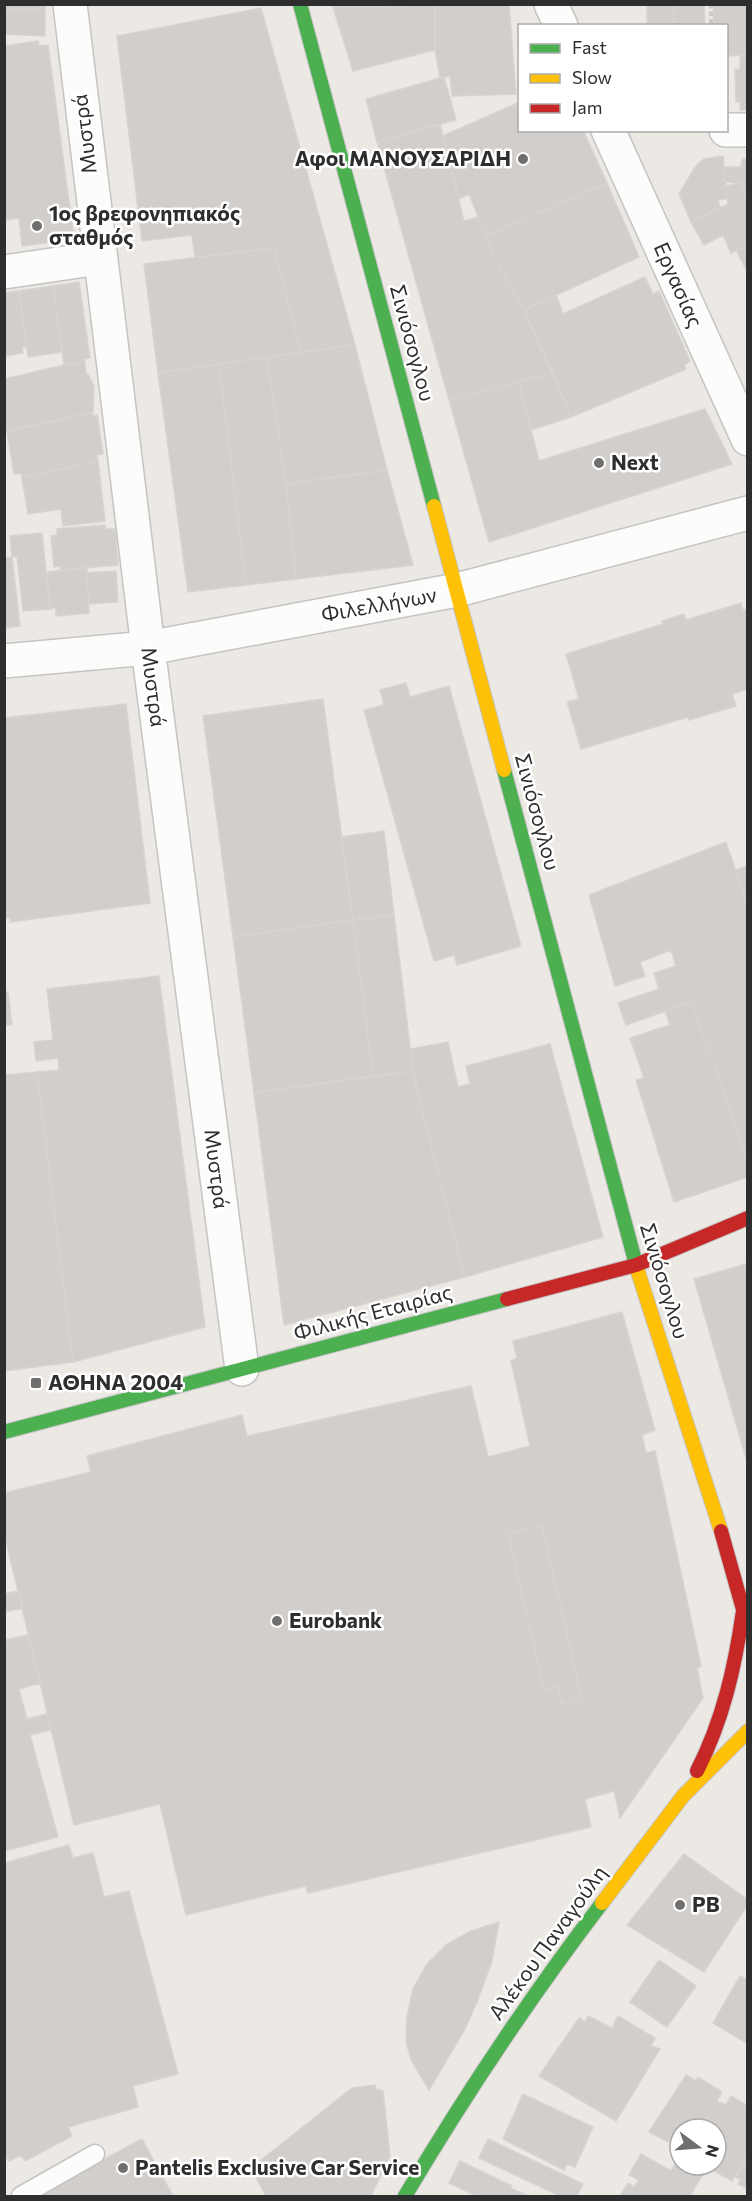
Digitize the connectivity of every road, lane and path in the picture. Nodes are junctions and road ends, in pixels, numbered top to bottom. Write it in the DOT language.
graph roads {
  1 [pos="70,4"];
  2 [pos="300,4"];
  3 [pos="551,4"];
  4 [pos="711,4"];
  5 [pos="560,24"];
  6 [pos="711,24"];
  7 [pos="728,130"];
  8 [pos="747,130"];
  9 [pos="608,132"];
  10 [pos="99,258"];
  11 [pos="4,272"];
  12 [pos="747,439"];
  13 [pos="747,513"];
  14 [pos="457,590"];
  15 [pos="148,648"];
  16 [pos="4,661"];
  17 [pos="747,1218"];
  18 [pos="636,1265"];
  19 [pos="242,1370"];
  20 [pos="4,1432"];
  21 [pos="743,1611"];
  22 [pos="747,1627"];
  23 [pos="747,1731"];
  24 [pos="683,1796"];
  25 [pos="95,2154"];
  26 [pos="21,2196"];
  27 [pos="405,2196"];
  1 -- 10 [label="street, Μυστρά"];
  2 -- 14 [label="street, Σινιόσογλου"];
  3 -- 5 [label="street"];
  4 -- 6 [label="path"];
  7 -- 8 [label="street"];
  9 -- 12 [label="street, Εργασίας"];
  10 -- 11 [label="street"];
  10 -- 15 [label="street, Μυστρά"];
  13 -- 14 [label="street, Φιλελλήνων"];
  14 -- 15 [label="street, Φιλελλήνων"];
  14 -- 18 [label="street, Σινιόσογλου"];
  15 -- 16 [label="street, Φιλελλήνων"];
  15 -- 19 [label="street, Μυστρά"];
  17 -- 18 [label="street, Φιλικής Εταιρίας"];
  18 -- 19 [label="street, Φιλικής Εταιρίας"];
  18 -- 21 [label="street, Σινιόσογλου"];
  19 -- 20 [label="street, Φιλικής Εταιρίας"];
  21 -- 22 [label="street, Σινιόσογλου"];
  21 -- 24 [label="street"];
  23 -- 24 [label="street, Αλέκου Παναγούλη"];
  24 -- 27 [label="street, Αλέκου Παναγούλη"];
  25 -- 26 [label="lane"];
}
